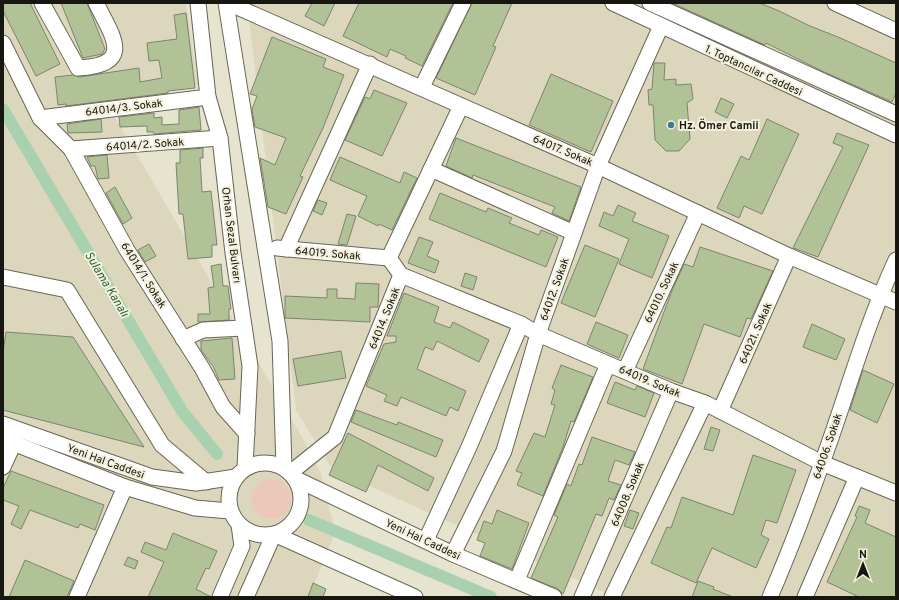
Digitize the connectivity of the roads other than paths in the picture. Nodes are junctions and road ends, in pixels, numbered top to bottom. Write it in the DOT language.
graph roads {
  1 [pos="42,3"];
  2 [pos="96,3"];
  3 [pos="198,3"];
  4 [pos="227,3"];
  5 [pos="462,3"];
  6 [pos="613,3"];
  7 [pos="650,3"];
  8 [pos="835,3"];
  9 [pos="661,26"];
  10 [pos="896,31"];
  11 [pos="3,43"];
  12 [pos="370,64"];
  13 [pos="422,87"];
  14 [pos="208,97"];
  15 [pos="461,106"];
  16 [pos="896,114"];
  17 [pos="40,118"];
  18 [pos="896,135"];
  19 [pos="220,138"];
  20 [pos="71,149"];
  21 [pos="598,166"];
  22 [pos="431,169"];
  23 [pos="698,213"];
  24 [pos="574,233"];
  25 [pos="266,246"];
  26 [pos="286,249"];
  27 [pos="789,256"];
  28 [pos="389,258"];
  29 [pos="896,260"];
  30 [pos="401,275"];
  31 [pos="3,277"];
  32 [pos="880,295"];
  33 [pos="896,302"];
  34 [pos="521,324"];
  35 [pos="244,328"];
  36 [pos="538,334"];
  37 [pos="183,338"];
  38 [pos="608,364"];
  39 [pos="626,371"];
  40 [pos="671,391"];
  41 [pos="704,403"];
  42 [pos="720,410"];
  43 [pos="3,424"];
  44 [pos="247,434"];
  45 [pos="8,441"];
  46 [pos="822,463"];
  47 [pos="3,467"];
  48 [pos="241,472"];
  49 [pos="289,473"];
  50 [pos="857,477"];
  51 [pos="206,482"];
  52 [pos="126,487"];
  53 [pos="896,493"];
  54 [pos="230,511"];
  55 [pos="239,525"];
  56 [pos="274,534"];
  57 [pos="426,540"];
  58 [pos="453,554"];
  59 [pos="517,580"];
  60 [pos="408,596"];
  61 [pos="77,597"];
  62 [pos="220,597"];
  63 [pos="246,597"];
  64 [pos="554,597"];
  65 [pos="582,597"];
  66 [pos="612,597"];
  67 [pos="770,597"];
  68 [pos="805,597"];
  1 -- 2 [label="street"];
  3 -- 14 [label="street, Orhan Sezal Bulvarı"];
  4 -- 12 [label="street, 64017. Sokak"];
  4 -- 25 [label="street"];
  5 -- 13 [label="street"];
  6 -- 9 [label="street, 1. Toptancılar Caddesi"];
  7 -- 16 [label="street, 1. Toptancılar Caddesi"];
  8 -- 10 [label="street"];
  9 -- 18 [label="street, 1. Toptancılar Caddesi"];
  9 -- 21 [label="street, 64012. Sokak"];
  11 -- 17 [label="street, 64014/1. Sokak"];
  12 -- 13 [label="street, 64017. Sokak"];
  12 -- 26 [label="street"];
  13 -- 15 [label="street, 64017. Sokak"];
  14 -- 17 [label="street, 64014/3. Sokak"];
  14 -- 19 [label="street, Orhan Sezal Bulvarı"];
  15 -- 21 [label="street, 64017. Sokak"];
  15 -- 22 [label="street"];
  17 -- 20 [label="street, 64014/1. Sokak"];
  19 -- 20 [label="street, 64014/2. Sokak"];
  19 -- 35 [label="street, Orhan Sezal Bulvarı"];
  20 -- 37 [label="street, 64014/1. Sokak"];
  21 -- 23 [label="street, 64017. Sokak"];
  21 -- 24 [label="street, 64012. Sokak"];
  22 -- 24 [label="street"];
  22 -- 28 [label="street"];
  23 -- 27 [label="street, 64017. Sokak"];
  23 -- 39 [label="street, 64010. Sokak"];
  24 -- 36 [label="street, 64012. Sokak"];
  25 -- 26 [label="street, 64019. Sokak"];
  25 -- 49 [label="street"];
  26 -- 28 [label="street, 64019. Sokak"];
  27 -- 32 [label="street, 64017. Sokak"];
  27 -- 42 [label="street, 64021. Sokak"];
  28 -- 30 [label="street, 64014. Sokak"];
  29 -- 32 [label="street, 64006. Sokak"];
  30 -- 34 [label="street, 64019. Sokak"];
  30 -- 49 [label="street, 64014. Sokak"];
  31 -- 51 [label="street"];
  32 -- 33 [label="street, 64017. Sokak"];
  32 -- 46 [label="street, 64006. Sokak"];
  34 -- 36 [label="street, 64019. Sokak"];
  34 -- 57 [label="street"];
  35 -- 37 [label="street"];
  35 -- 44 [label="street, Orhan Sezal Bulvarı"];
  36 -- 38 [label="street, 64019. Sokak"];
  36 -- 58 [label="street, 64012. Sokak"];
  37 -- 44 [label="street, 64014/1. Sokak"];
  38 -- 39 [label="street, 64019. Sokak"];
  38 -- 59 [label="street"];
  39 -- 40 [label="street, 64019. Sokak"];
  40 -- 41 [label="street, 64019. Sokak"];
  40 -- 65 [label="street, 64008. Sokak"];
  41 -- 42 [label="street, 64019. Sokak"];
  41 -- 66 [label="street"];
  42 -- 46 [label="street, 64019. Sokak"];
  43 -- 51 [label="street, Yeni Hal Caddesi"];
  44 -- 48 [label="street, Orhan Sezal Bulvarı"];
  45 -- 47 [label="street"];
  45 -- 52 [label="street, Yeni Hal Caddesi"];
  46 -- 50 [label="street, 64019. Sokak"];
  46 -- 67 [label="street, 64006. Sokak"];
  48 -- 49 [label="street"];
  48 -- 51 [label="street, Yeni Hal Caddesi"];
  48 -- 54 [label="street, Orhan Sezal Bulvarı"];
  49 -- 56 [label="street"];
  49 -- 57 [label="street, Yeni Hal Caddesi"];
  50 -- 53 [label="street, 64019. Sokak"];
  50 -- 68 [label="street"];
  52 -- 54 [label="street, Yeni Hal Caddesi"];
  52 -- 61 [label="street"];
  54 -- 55 [label="street"];
  55 -- 56 [label="street"];
  55 -- 62 [label="street"];
  56 -- 60 [label="street"];
  56 -- 63 [label="street"];
  57 -- 58 [label="street, Yeni Hal Caddesi"];
  58 -- 59 [label="street, Yeni Hal Caddesi"];
  59 -- 64 [label="street, Yeni Hal Caddesi"];
}
